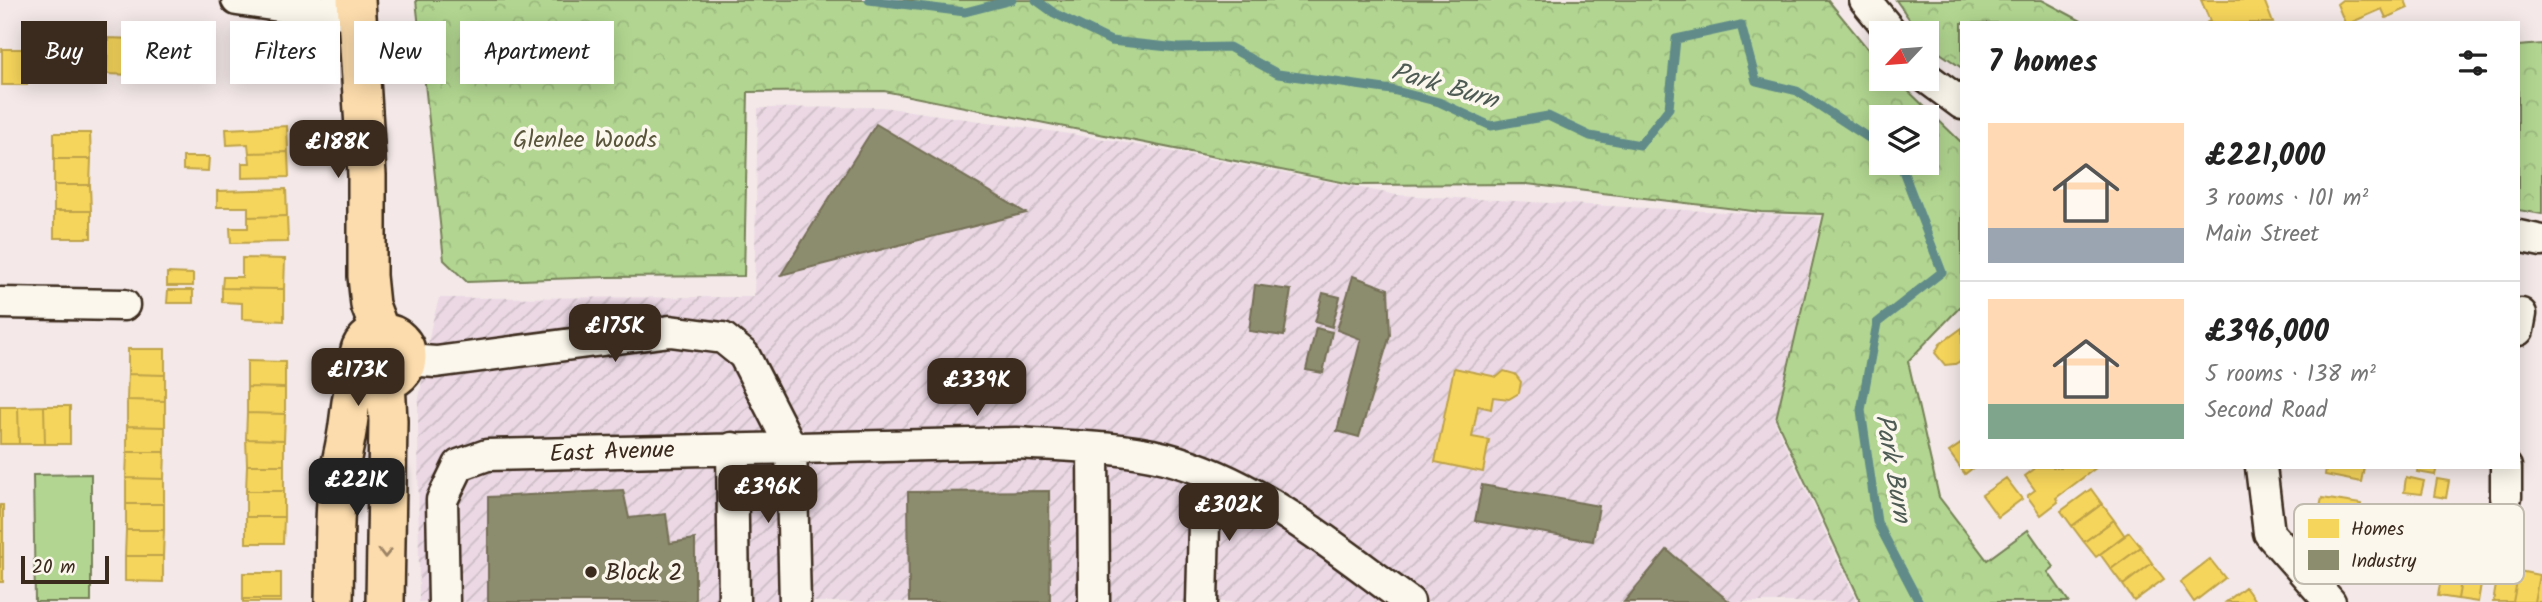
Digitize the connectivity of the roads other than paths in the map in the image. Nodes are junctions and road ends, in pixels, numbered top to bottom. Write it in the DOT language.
graph roads {
  1 [pos="237,0"];
  2 [pos="1865,0"];
  3 [pos="357,7"];
  4 [pos="1882,21"];
  5 [pos="1939,87"];
  6 [pos="1960,103"];
  7 [pos="2520,236"];
  8 [pos="2542,241"];
  9 [pos="0,303"];
  10 [pos="124,304"];
  11 [pos="385,370"];
  12 [pos="791,447"];
  13 [pos="732,448"];
  14 [pos="1093,448"];
  15 [pos="2261,469"];
  16 [pos="2506,469"];
  17 [pos="1219,478"];
  18 [pos="2505,497"];
  19 [pos="2294,561"];
  20 [pos="2314,584"];
  21 [pos="334,602"];
  22 [pos="384,602"];
  23 [pos="444,602"];
  24 [pos="734,602"];
  25 [pos="795,602"];
  26 [pos="1094,602"];
  27 [pos="1202,602"];
  28 [pos="1409,602"];
  29 [pos="2330,602"];
  1 -- 3 [label="street"];
  2 -- 4 [label="street"];
  3 -- 11 [label="main road"];
  5 -- 6 [label="street"];
  7 -- 8 [label="street"];
  9 -- 10 [label="street"];
  11 -- 12 [label="street"];
  11 -- 21 [label="main road"];
  11 -- 22 [label="main road, one-way"];
  12 -- 13 [label="street, East Avenue"];
  12 -- 14 [label="street, East Avenue"];
  12 -- 25 [label="street"];
  13 -- 23 [label="street, East Avenue"];
  13 -- 24 [label="street"];
  14 -- 17 [label="street, East Avenue"];
  14 -- 26 [label="street"];
  15 -- 19 [label="street"];
  16 -- 18 [label="street"];
  17 -- 27 [label="street"];
  17 -- 28 [label="street, East Avenue"];
  20 -- 29 [label="street"];
}
